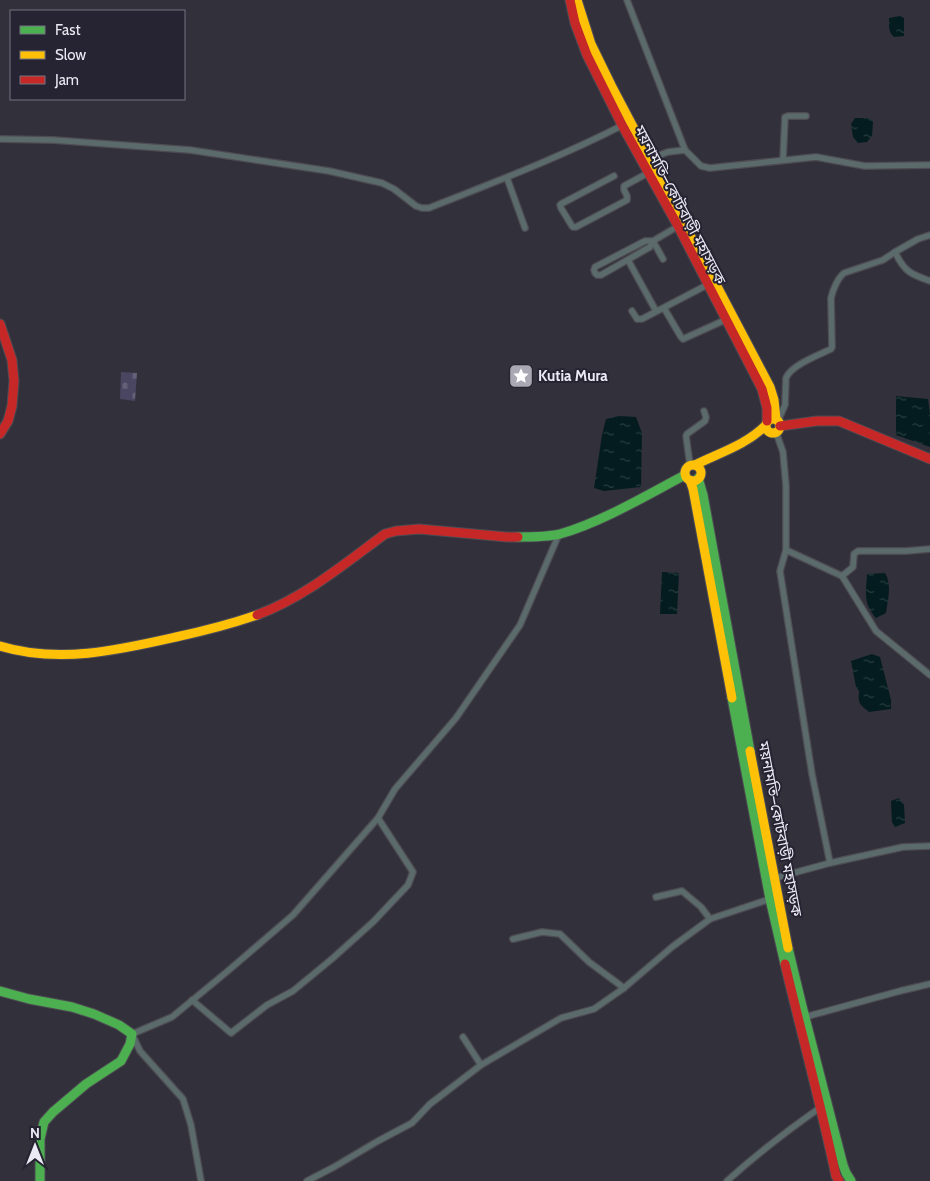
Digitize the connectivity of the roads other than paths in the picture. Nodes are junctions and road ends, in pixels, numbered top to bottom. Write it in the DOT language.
graph roads {
  1 [pos="570,0"];
  2 [pos="577,0"];
  3 [pos="627,0"];
  4 [pos="806,116"];
  5 [pos="626,123"];
  6 [pos="0,139"];
  7 [pos="685,150"];
  8 [pos="649,159"];
  9 [pos="783,160"];
  10 [pos="930,165"];
  11 [pos="648,172"];
  12 [pos="614,176"];
  13 [pos="507,178"];
  14 [pos="680,225"];
  15 [pos="525,228"];
  16 [pos="930,235"];
  17 [pos="653,241"];
  18 [pos="895,252"];
  19 [pos="663,259"];
  20 [pos="628,260"];
  21 [pos="930,281"];
  22 [pos="707,285"];
  23 [pos="664,308"];
  24 [pos="632,311"];
  25 [pos="656,312"];
  26 [pos="725,320"];
  27 [pos="0,324"];
  28 [pos="704,411"];
  29 [pos="773,425"];
  30 [pos="0,434"];
  31 [pos="930,459"];
  32 [pos="693,472"];
  33 [pos="559,534"];
  34 [pos="930,548"];
  35 [pos="786,550"];
  36 [pos="842,576"];
  37 [pos="0,646"];
  38 [pos="930,675"];
  39 [pos="744,736"];
  40 [pos="378,818"];
  41 [pos="930,846"];
  42 [pos="830,863"];
  43 [pos="775,878"];
  44 [pos="656,897"];
  45 [pos="775,898"];
  46 [pos="710,918"];
  47 [pos="513,939"];
  48 [pos="930,984"];
  49 [pos="624,988"];
  50 [pos="0,991"];
  51 [pos="192,1000"];
  52 [pos="805,1017"];
  53 [pos="132,1034"];
  54 [pos="463,1037"];
  55 [pos="480,1065"];
  56 [pos="821,1107"];
  57 [pos="40,1181"];
  58 [pos="201,1181"];
  59 [pos="307,1181"];
  60 [pos="727,1181"];
  61 [pos="839,1181"];
  62 [pos="851,1181"];
  1 -- 5 [label="main road, ময়নামতি–কোটবাড়ী মহাসড়ক"];
  2 -- 5 [label="main road, ময়নামতি–কোটবাড়ী মহাসড়ক"];
  3 -- 7 [label="street"];
  4 -- 9 [label="street"];
  5 -- 8 [label="main road, ময়নামতি–কোটবাড়ী মহাসড়ক"];
  5 -- 11 [label="main road, ময়নামতি–কোটবাড়ী মহাসড়ক"];
  5 -- 13 [label="street"];
  6 -- 13 [label="street"];
  7 -- 8 [label="street"];
  7 -- 9 [label="street"];
  8 -- 14 [label="main road, ময়নামতি–কোটবাড়ী মহাসড়ক"];
  9 -- 10 [label="street"];
  11 -- 12 [label="street"];
  11 -- 14 [label="main road, ময়নামতি–কোটবাড়ী মহাসড়ক"];
  13 -- 15 [label="street"];
  14 -- 17 [label="street"];
  14 -- 22 [label="main road, ময়নামতি–কোটবাড়ী মহাসড়ক"];
  14 -- 29 [label="main road, ময়নামতি–কোটবাড়ী মহাসড়ক"];
  16 -- 18 [label="street"];
  17 -- 19 [label="street"];
  17 -- 20 [label="street"];
  17 -- 20 [label="street"];
  18 -- 21 [label="street"];
  18 -- 29 [label="street"];
  20 -- 25 [label="street"];
  22 -- 23 [label="street"];
  22 -- 26 [label="main road, ময়নামতি–কোটবাড়ী মহাসড়ক"];
  23 -- 25 [label="street"];
  23 -- 26 [label="street"];
  24 -- 25 [label="street"];
  26 -- 29 [label="main road, ময়নামতি–কোটবাড়ী মহাসড়ক"];
  27 -- 30 [label="main road"];
  28 -- 32 [label="street"];
  29 -- 31 [label="main road"];
  29 -- 32 [label="main road"];
  29 -- 35 [label="street"];
  32 -- 33 [label="main road"];
  32 -- 39 [label="main road, ময়নামতি–কোটবাড়ী মহাসড়ক"];
  33 -- 37 [label="main road"];
  33 -- 40 [label="street"];
  34 -- 36 [label="street"];
  35 -- 36 [label="street"];
  35 -- 42 [label="street"];
  36 -- 38 [label="street"];
  39 -- 43 [label="main road, ময়নামতি–কোটবাড়ী মহাসড়ক"];
  39 -- 45 [label="main road, ময়নামতি–কোটবাড়ী মহাসড়ক"];
  40 -- 51 [label="street"];
  40 -- 51 [label="street"];
  41 -- 42 [label="street"];
  42 -- 43 [label="street"];
  43 -- 45 [label="main road, ময়নামতি–কোটবাড়ী মহাসড়ক"];
  44 -- 46 [label="street"];
  45 -- 46 [label="street"];
  45 -- 52 [label="main road, ময়নামতি–কোটবাড়ী মহাসড়ক"];
  45 -- 56 [label="main road, ময়নামতি–কোটবাড়ী মহাসড়ক"];
  46 -- 49 [label="street"];
  47 -- 49 [label="street"];
  48 -- 52 [label="street"];
  49 -- 55 [label="street"];
  50 -- 53 [label="main road"];
  51 -- 53 [label="street"];
  52 -- 62 [label="main road, ময়নামতি–কোটবাড়ী মহাসড়ক"];
  53 -- 57 [label="main road"];
  53 -- 58 [label="street"];
  54 -- 55 [label="street"];
  55 -- 59 [label="street"];
  56 -- 60 [label="street"];
  56 -- 61 [label="main road, ময়নামতি–কোটবাড়ী মহাসড়ক"];
}
